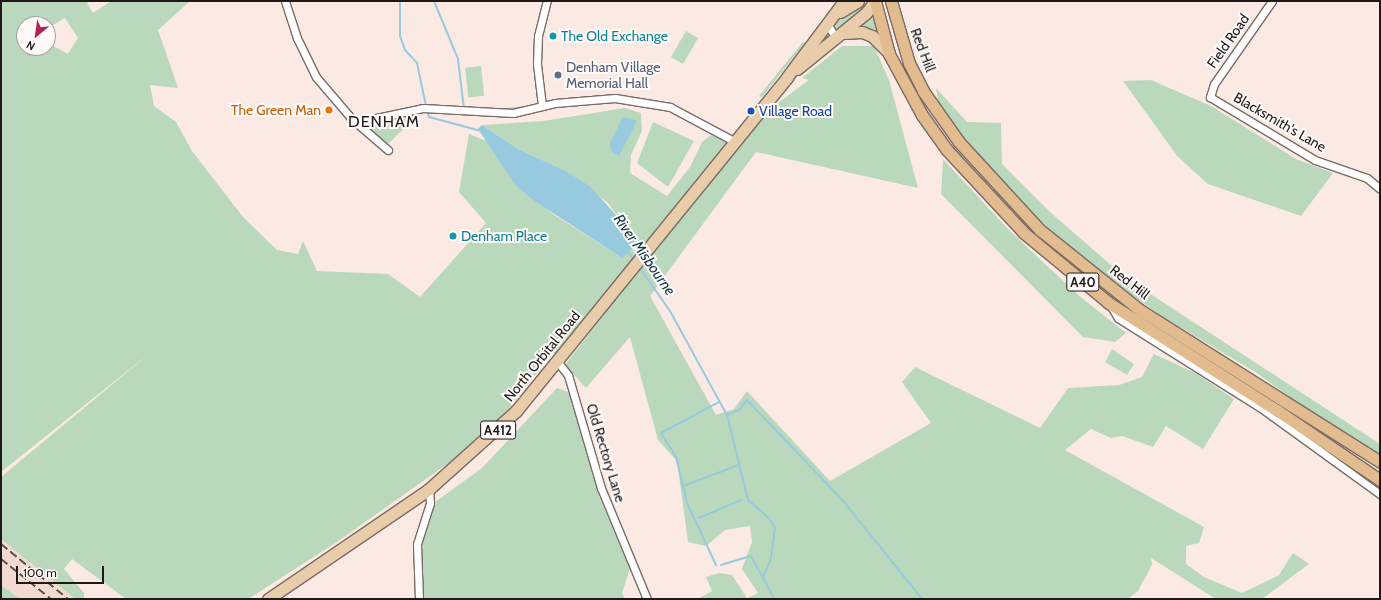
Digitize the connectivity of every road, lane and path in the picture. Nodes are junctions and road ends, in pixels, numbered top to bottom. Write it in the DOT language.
graph roads {
  1 [pos="285,1"];
  2 [pos="547,1"];
  3 [pos="844,1"];
  4 [pos="858,1"];
  5 [pos="875,1"];
  6 [pos="880,1"];
  7 [pos="891,1"];
  8 [pos="1272,1"];
  9 [pos="894,13"];
  10 [pos="829,22"];
  11 [pos="840,36"];
  12 [pos="811,42"];
  13 [pos="823,48"];
  14 [pos="889,54"];
  15 [pos="787,77"];
  16 [pos="1210,97"];
  17 [pos="542,106"];
  18 [pos="357,122"];
  19 [pos="734,141"];
  20 [pos="388,150"];
  21 [pos="1380,189"];
  22 [pos="1109,304"];
  23 [pos="557,361"];
  24 [pos="1380,462"];
  25 [pos="1380,480"];
  26 [pos="429,488"];
  27 [pos="1380,494"];
  28 [pos="268,599"];
  29 [pos="419,599"];
  30 [pos="647,599"];
  1 -- 18 [label="street"];
  2 -- 17 [label="street"];
  3 -- 10 [label="main road, North Orbital Road"];
  4 -- 10 [label="main road"];
  5 -- 11 [label="main road, North Orbital Road / A412"];
  5 -- 14 [label="highway, Red Hill / A40"];
  6 -- 9 [label="main road"];
  7 -- 9 [label="highway, Red Hill / A40"];
  8 -- 16 [label="street, Field Road"];
  9 -- 24 [label="highway, Red Hill / A40"];
  10 -- 11 [label="street"];
  10 -- 12 [label="main road, North Orbital Road"];
  11 -- 13 [label="main road, North Orbital Road / A412"];
  11 -- 14 [label="main road"];
  12 -- 13 [label="street"];
  12 -- 15 [label="main road, North Orbital Road"];
  13 -- 15 [label="main road, North Orbital Road / A412"];
  14 -- 22 [label="highway, Red Hill / A40"];
  15 -- 19 [label="main road, North Orbital Road / A412"];
  16 -- 21 [label="street, Blacksmith's Lane"];
  17 -- 18 [label="street"];
  17 -- 19 [label="street"];
  18 -- 20 [label="street"];
  19 -- 23 [label="main road, North Orbital Road / A412"];
  22 -- 25 [label="highway, Red Hill / A40"];
  22 -- 27 [label="street, Red Hill"];
  23 -- 26 [label="main road, North Orbital Road / A412"];
  23 -- 30 [label="street, Old Rectory Lane"];
  26 -- 28 [label="main road, North Orbital Road / A412"];
  26 -- 29 [label="street"];
}
